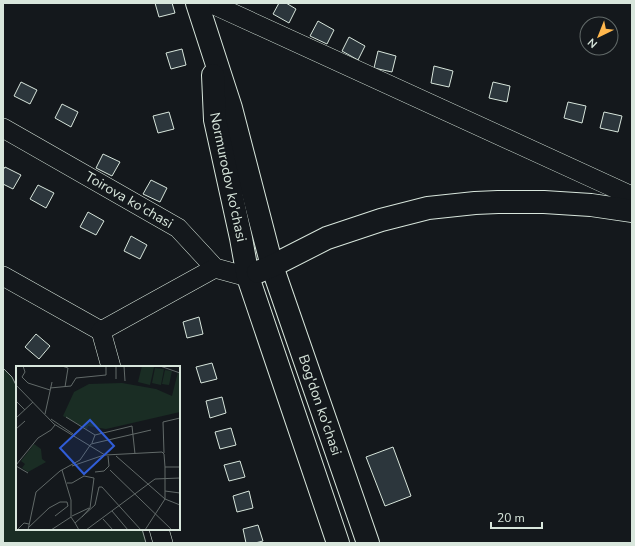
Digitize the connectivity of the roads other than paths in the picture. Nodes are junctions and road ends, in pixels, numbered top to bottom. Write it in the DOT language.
graph roads {
  1 [pos="197,3"];
  2 [pos="210,3"];
  3 [pos="213,52"];
  4 [pos="3,128"];
  5 [pos="632,196"];
  6 [pos="632,211"];
  7 [pos="272,266"];
  8 [pos="215,268"];
  9 [pos="3,276"];
  10 [pos="248,276"];
  11 [pos="101,331"];
  12 [pos="111,366"];
  13 [pos="159,530"];
  14 [pos="163,543"];
  15 [pos="338,543"];
  16 [pos="368,543"];
  1 -- 3 [label="main road, Normurodov ko'chasi"];
  2 -- 5 [label="street"];
  3 -- 7 [label="main road, Normurodov ko'chasi"];
  3 -- 10 [label="main road, Normurodov ko'chasi"];
  4 -- 8 [label="street, Toirova ko'chasi"];
  6 -- 7 [label="main road"];
  7 -- 10 [label="main road"];
  7 -- 16 [label="main road, Bog'don ko'chasi"];
  8 -- 10 [label="street"];
  8 -- 11 [label="street"];
  9 -- 11 [label="street"];
  10 -- 15 [label="main road, Bog'don ko'chasi"];
  11 -- 12 [label="street"];
  13 -- 14 [label="street"];
}
